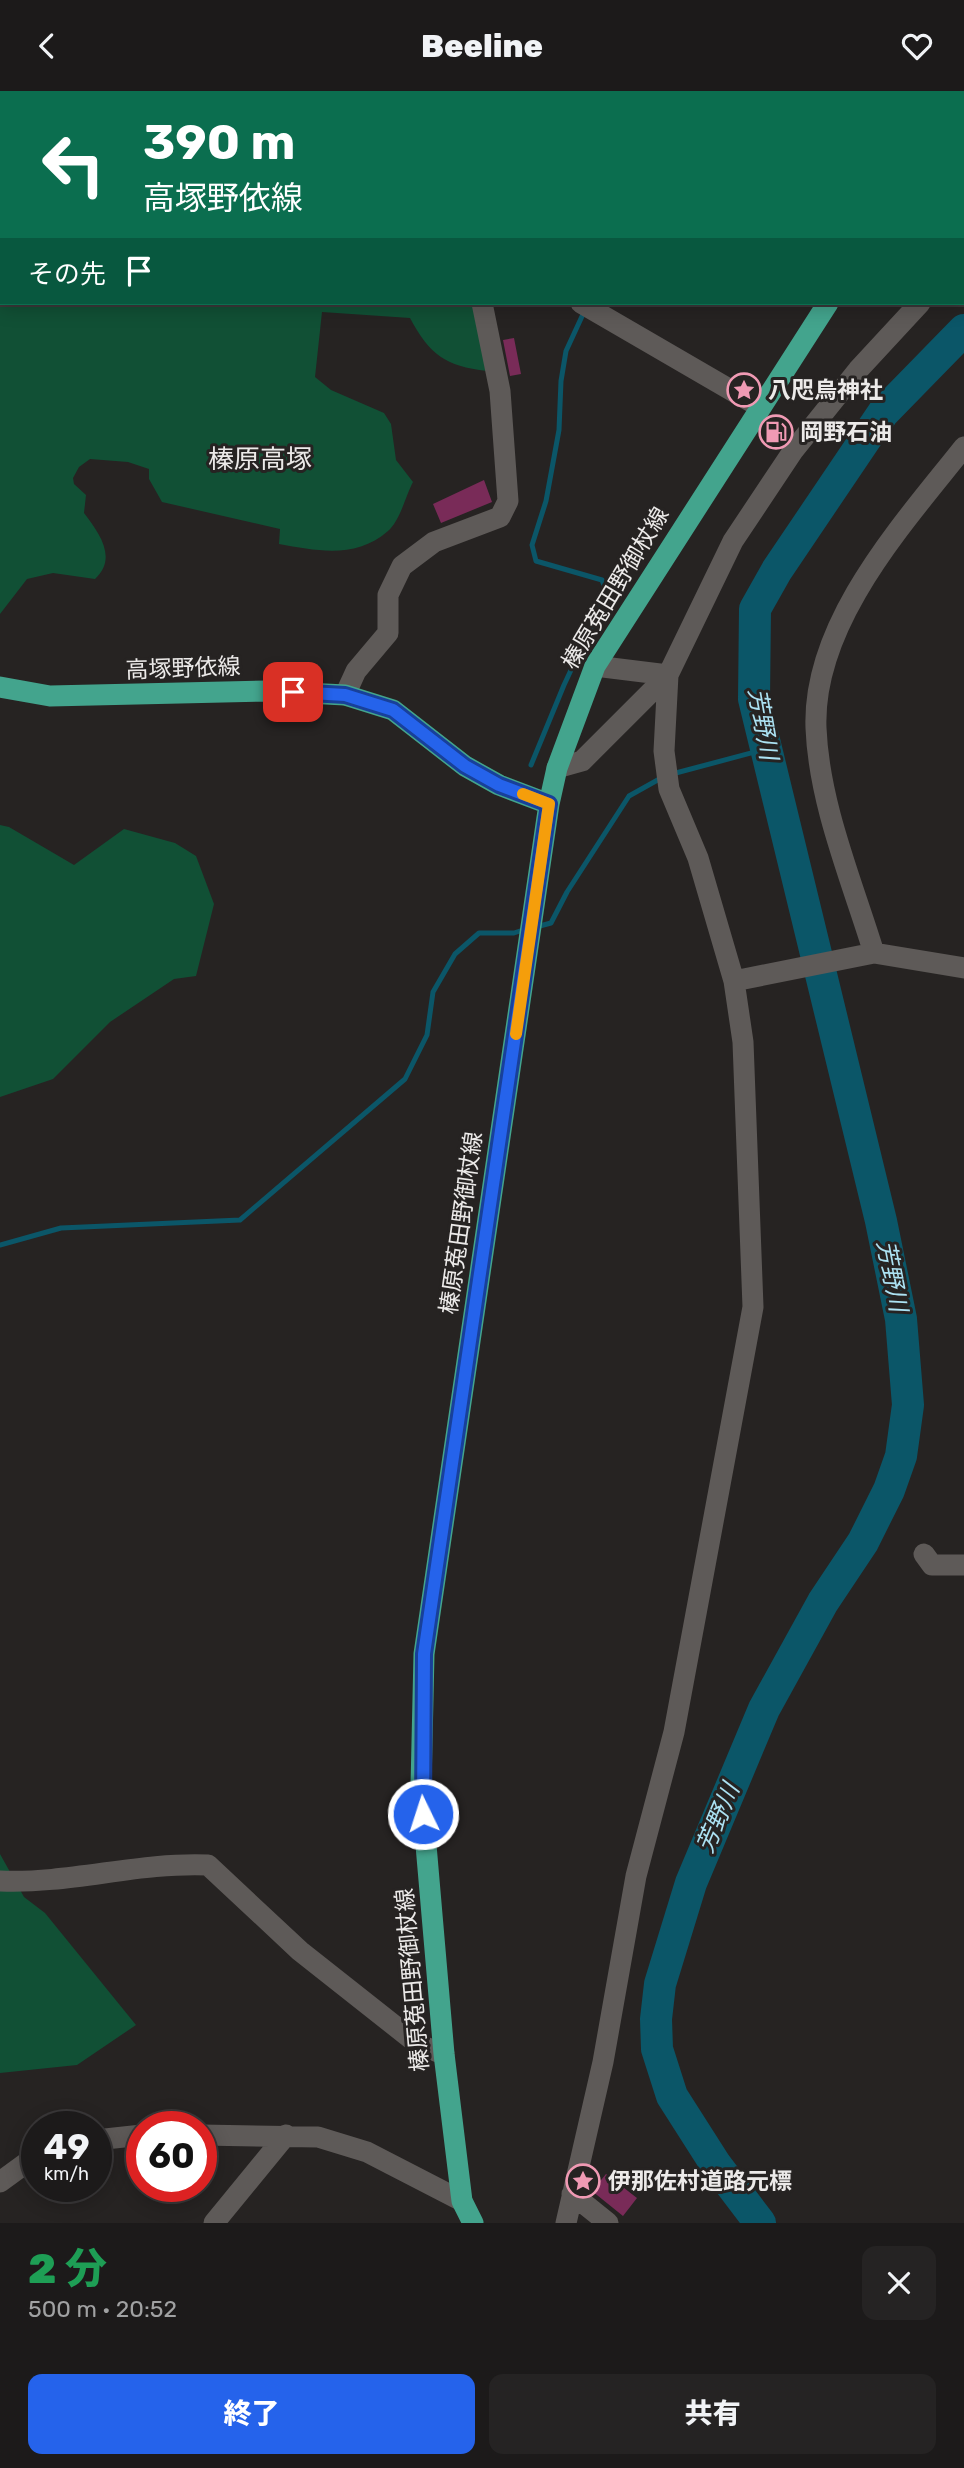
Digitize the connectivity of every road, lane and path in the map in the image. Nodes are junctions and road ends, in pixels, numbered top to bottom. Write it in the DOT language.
graph roads {
  1 [pos="482,305"];
  2 [pos="586,305"];
  3 [pos="827,305"];
  4 [pos="918,305"];
  5 [pos="760,407"];
  6 [pos="964,447"];
  7 [pos="594,666"];
  8 [pos="668,675"];
  9 [pos="0,687"];
  10 [pos="345,695"];
  11 [pos="557,768"];
  12 [pos="549,804"];
  13 [pos="868,955"];
  14 [pos="964,968"];
  15 [pos="739,980"];
  16 [pos="923,1554"];
  17 [pos="964,1565"];
  18 [pos="0,1881"];
  19 [pos="444,2055"];
  20 [pos="217,2135"];
  21 [pos="286,2135"];
  22 [pos="21,2167"];
  23 [pos="0,2182"];
  24 [pos="572,2194"];
  25 [pos="467,2212"];
  26 [pos="214,2223"];
  27 [pos="487,2223"];
  28 [pos="566,2223"];
  29 [pos="608,2223"];
  1 -- 10 [label="street"];
  2 -- 5 [label="street"];
  3 -- 5 [label="main road, 榛原菟田野御杖線"];
  4 -- 8 [label="street"];
  5 -- 7 [label="main road, 榛原菟田野御杖線"];
  6 -- 13 [label="street"];
  7 -- 8 [label="street"];
  7 -- 11 [label="main road, 榛原菟田野御杖線"];
  8 -- 11 [label="street"];
  8 -- 15 [label="street"];
  9 -- 10 [label="main road, 高塚野依線"];
  10 -- 12 [label="main road, 高塚野依線"];
  11 -- 12 [label="main road, 榛原菟田野御杖線"];
  12 -- 19 [label="main road, 榛原菟田野御杖線"];
  13 -- 14 [label="street"];
  13 -- 15 [label="street"];
  15 -- 24 [label="street"];
  16 -- 17 [label="street"];
  18 -- 19 [label="street"];
  19 -- 25 [label="main road, 榛原菟田野御杖線"];
  20 -- 21 [label="street"];
  21 -- 25 [label="street"];
  21 -- 26 [label="street"];
  22 -- 23 [label="street"];
  24 -- 28 [label="street"];
  24 -- 29 [label="street"];
  25 -- 27 [label="street"];
}
